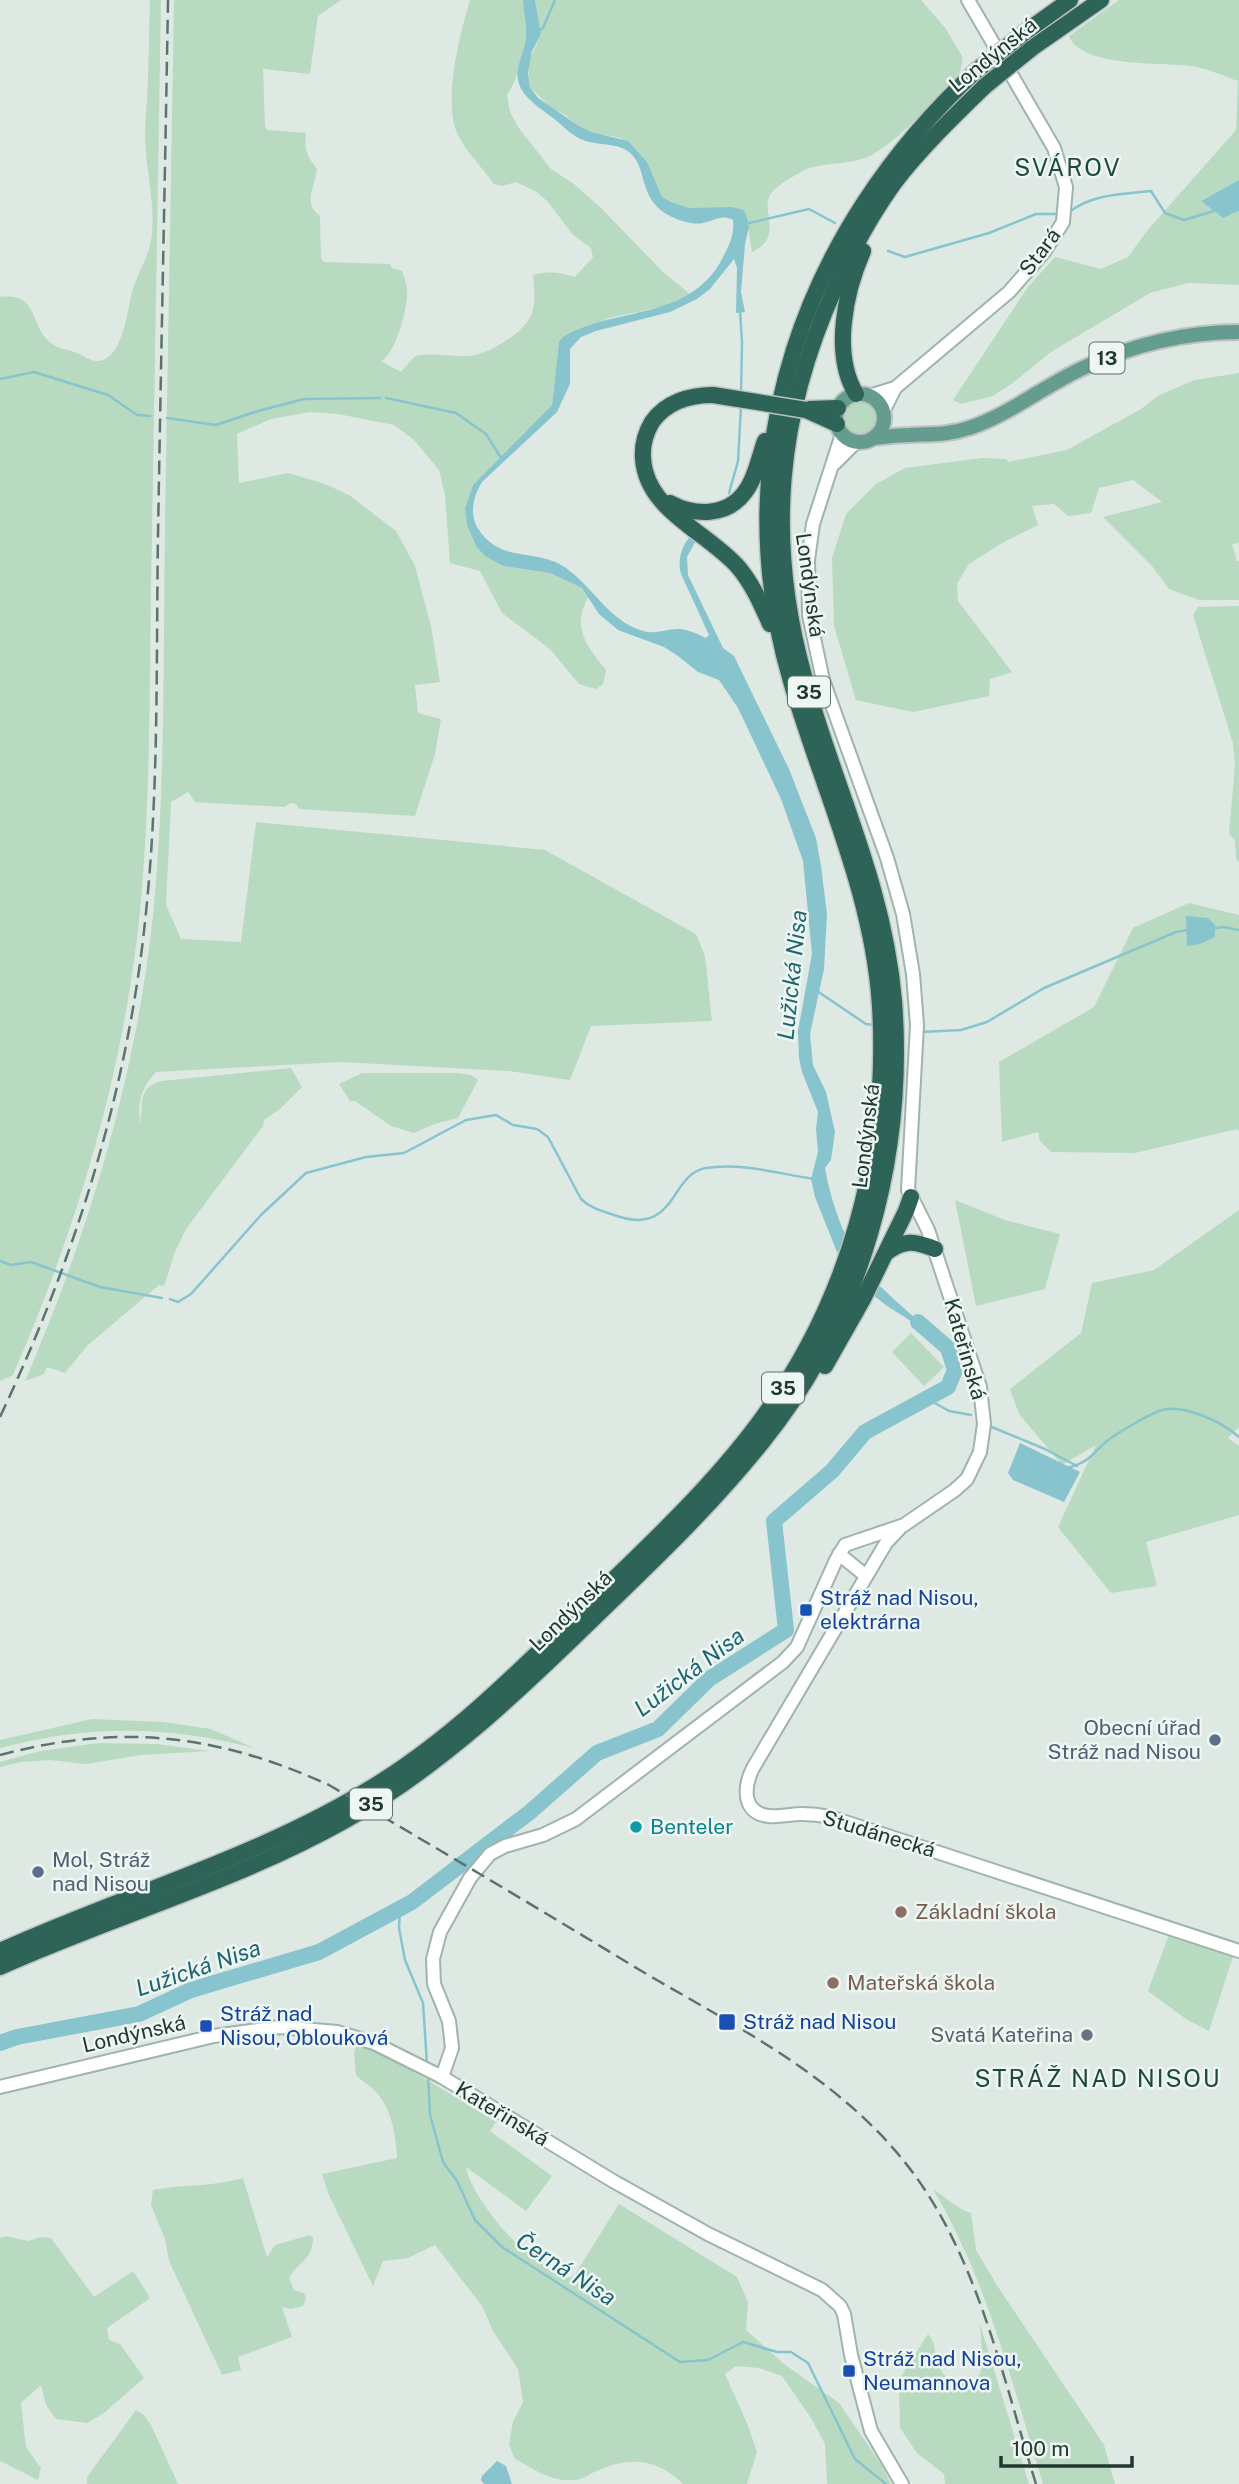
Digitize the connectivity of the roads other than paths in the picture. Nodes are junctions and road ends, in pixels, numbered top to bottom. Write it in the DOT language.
graph roads {
  1 [pos="968,0"];
  2 [pos="1070,0"];
  3 [pos="1101,0"];
  4 [pos="907,167"];
  5 [pos="1239,332"];
  6 [pos="895,388"];
  7 [pos="781,395"];
  8 [pos="863,395"];
  9 [pos="883,414"];
  10 [pos="839,422"];
  11 [pos="911,435"];
  12 [pos="873,438"];
  13 [pos="856,442"];
  14 [pos="832,466"];
  15 [pos="652,490"];
  16 [pos="791,681"];
  17 [pos="911,1197"];
  18 [pos="935,1249"];
  19 [pos="886,1253"];
  20 [pos="782,1416"];
  21 [pos="704,1499"];
  22 [pos="904,1525"];
  23 [pos="673,1530"];
  24 [pos="839,1555"];
  25 [pos="866,1576"];
  26 [pos="0,1951"];
  27 [pos="1239,1951"];
  28 [pos="0,1967"];
  29 [pos="442,2077"];
  30 [pos="0,2087"];
  31 [pos="902,2484"];
  1 -- 6 [label="street, Stará"];
  2 -- 7 [label="highway, Londýnská, bridge"];
  3 -- 4 [label="highway, Londýnská, bridge"];
  4 -- 8 [label="highway"];
  4 -- 20 [label="highway, Londýnská / 35"];
  5 -- 11 [label="main road, 13"];
  6 -- 8 [label="street, Stará"];
  6 -- 9 [label="street, Stará"];
  7 -- 15 [label="highway"];
  7 -- 16 [label="highway, Londýnská / 35"];
  8 -- 9 [label="main road"];
  8 -- 10 [label="main road"];
  9 -- 11 [label="main road"];
  9 -- 12 [label="main road"];
  10 -- 13 [label="main road"];
  10 -- 14 [label="street, Londýnská"];
  10 -- 15 [label="highway, bridge"];
  11 -- 12 [label="main road, 13"];
  12 -- 13 [label="main road, 13"];
  13 -- 14 [label="street, Londýnská"];
  14 -- 17 [label="street, Londýnská"];
  15 -- 16 [label="highway"];
  16 -- 21 [label="highway, Londýnská / 35"];
  17 -- 18 [label="street, Kateřinská"];
  17 -- 19 [label="highway"];
  18 -- 19 [label="highway"];
  18 -- 22 [label="street, Kateřinská"];
  19 -- 20 [label="highway"];
  20 -- 21 [label="highway, Londýnská / 35"];
  21 -- 23 [label="highway, Londýnská / 35"];
  22 -- 24 [label="street, Kateřinská"];
  22 -- 25 [label="street, Studánecká"];
  23 -- 26 [label="highway, Londýnská / 35"];
  23 -- 28 [label="highway, Londýnská / 35"];
  24 -- 25 [label="street"];
  24 -- 29 [label="street, Kateřinská"];
  25 -- 27 [label="street, Studánecká"];
  29 -- 30 [label="street, Londýnská"];
  29 -- 31 [label="street, Kateřinská"];
}
